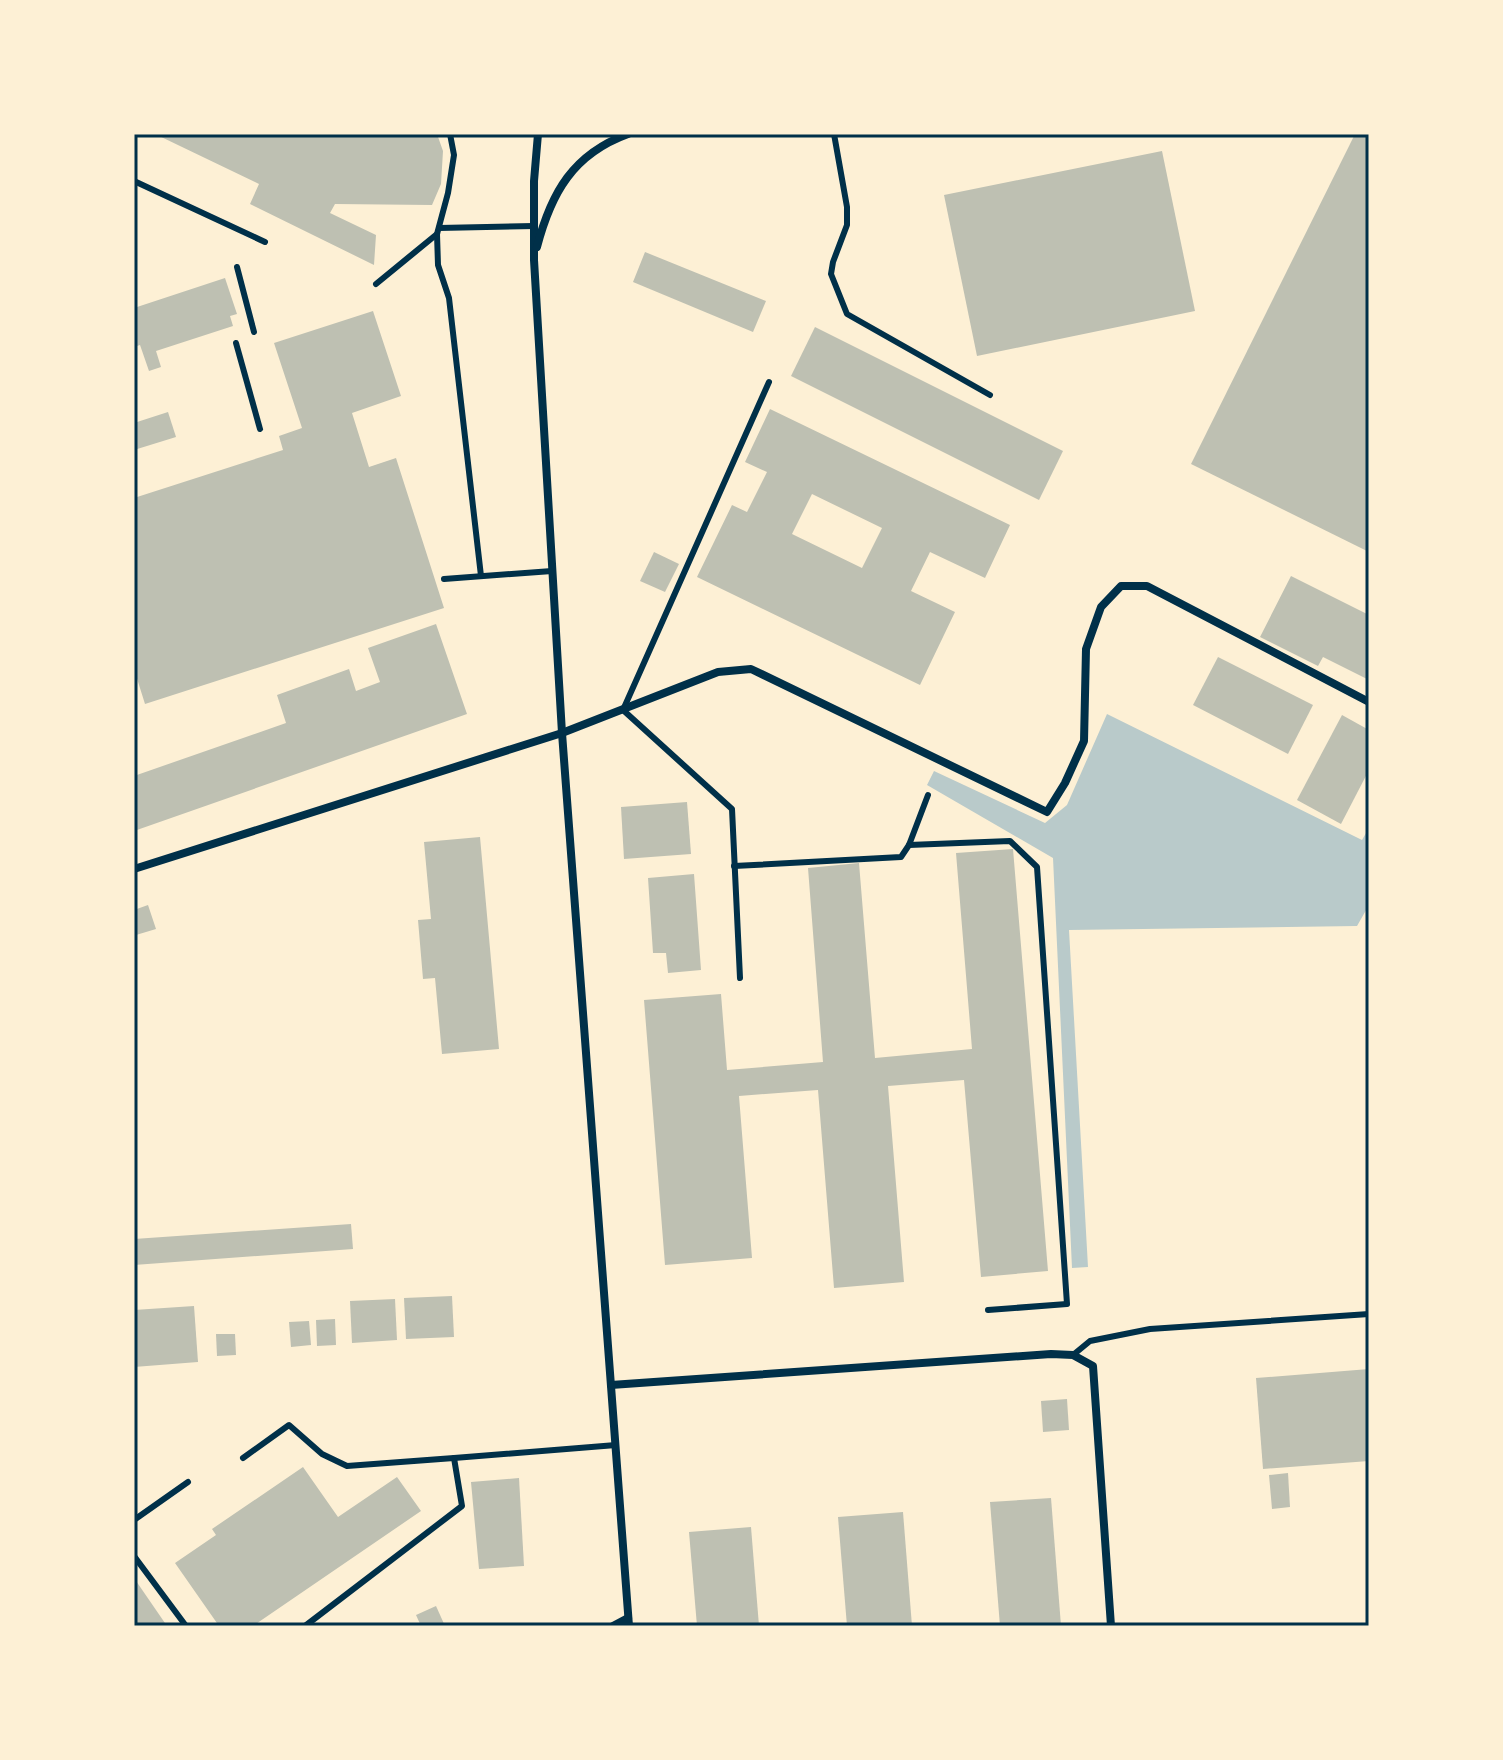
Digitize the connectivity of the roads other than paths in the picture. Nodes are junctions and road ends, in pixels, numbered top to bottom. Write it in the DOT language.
graph roads {
  1 [pos="450,134"];
  2 [pos="538,134"];
  3 [pos="628,134"];
  4 [pos="834,134"];
  5 [pos="134,181"];
  6 [pos="534,226"];
  7 [pos="438,231"];
  8 [pos="265,242"];
  9 [pos="534,260"];
  10 [pos="237,267"];
  11 [pos="376,284"];
  12 [pos="254,332"];
  13 [pos="236,343"];
  14 [pos="769,382"];
  15 [pos="990,395"];
  16 [pos="260,429"];
  17 [pos="552,571"];
  18 [pos="481,576"];
  19 [pos="444,579"];
  20 [pos="1369,702"];
  21 [pos="623,710"];
  22 [pos="562,733"];
  23 [pos="928,795"];
  24 [pos="909,845"];
  25 [pos="734,866"];
  26 [pos="134,869"];
  27 [pos="740,978"];
  28 [pos="988,1310"];
  29 [pos="1369,1314"];
  30 [pos="1073,1355"];
  31 [pos="611,1385"];
  32 [pos="616,1445"];
  33 [pos="243,1458"];
  34 [pos="454,1458"];
  35 [pos="188,1482"];
  36 [pos="134,1520"];
  37 [pos="134,1556"];
  38 [pos="628,1622"];
  39 [pos="186,1626"];
  40 [pos="305,1626"];
  41 [pos="613,1626"];
  42 [pos="1111,1626"];
  1 -- 7 [label="lane"];
  2 -- 6 [label="street"];
  3 -- 9 [label="street"];
  4 -- 15 [label="lane"];
  5 -- 8 [label="lane"];
  6 -- 7 [label="lane"];
  6 -- 9 [label="street"];
  7 -- 11 [label="lane"];
  7 -- 18 [label="lane"];
  9 -- 17 [label="street"];
  10 -- 12 [label="lane"];
  13 -- 16 [label="lane"];
  14 -- 21 [label="lane"];
  17 -- 18 [label="lane"];
  17 -- 22 [label="street"];
  18 -- 19 [label="lane"];
  20 -- 21 [label="street"];
  21 -- 22 [label="street"];
  21 -- 25 [label="lane"];
  22 -- 26 [label="street"];
  22 -- 31 [label="street"];
  23 -- 24 [label="lane"];
  24 -- 25 [label="lane"];
  24 -- 28 [label="lane"];
  25 -- 27 [label="lane"];
  29 -- 30 [label="lane"];
  30 -- 31 [label="street"];
  30 -- 42 [label="street"];
  31 -- 32 [label="street"];
  32 -- 34 [label="lane"];
  32 -- 38 [label="street"];
  33 -- 34 [label="lane"];
  34 -- 40 [label="lane"];
  35 -- 36 [label="lane"];
  37 -- 39 [label="lane"];
  38 -- 41 [label="street"];
}
